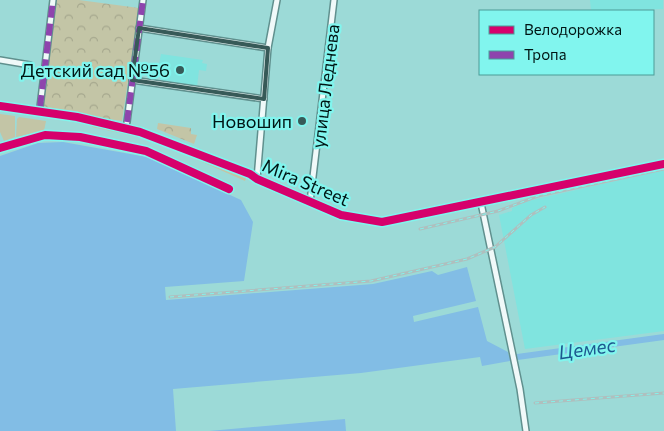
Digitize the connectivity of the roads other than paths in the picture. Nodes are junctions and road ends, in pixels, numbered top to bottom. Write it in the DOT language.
graph roads {
  1 [pos="53,0"];
  2 [pos="143,0"];
  3 [pos="277,0"];
  4 [pos="334,0"];
  5 [pos="141,28"];
  6 [pos="268,48"];
  7 [pos="0,60"];
  8 [pos="30,64"];
  9 [pos="132,80"];
  10 [pos="264,99"];
  11 [pos="0,106"];
  12 [pos="40,107"];
  13 [pos="127,122"];
  14 [pos="664,164"];
  15 [pos="257,179"];
  16 [pos="310,202"];
  17 [pos="481,203"];
  18 [pos="526,431"];
  1 -- 12 [label="street"];
  2 -- 5 [label="street"];
  3 -- 6 [label="street"];
  4 -- 16 [label="street, улица Леднева"];
  5 -- 6 [label="street"];
  5 -- 9 [label="street"];
  6 -- 10 [label="street"];
  7 -- 8 [label="street"];
  9 -- 10 [label="street"];
  9 -- 13 [label="street"];
  10 -- 15 [label="street"];
  11 -- 15 [label="street, Mira Street"];
  14 -- 17 [label="street, Mira Street"];
  15 -- 16 [label="street, Mira Street"];
  16 -- 17 [label="street, Mira Street"];
  17 -- 18 [label="street"];
}
